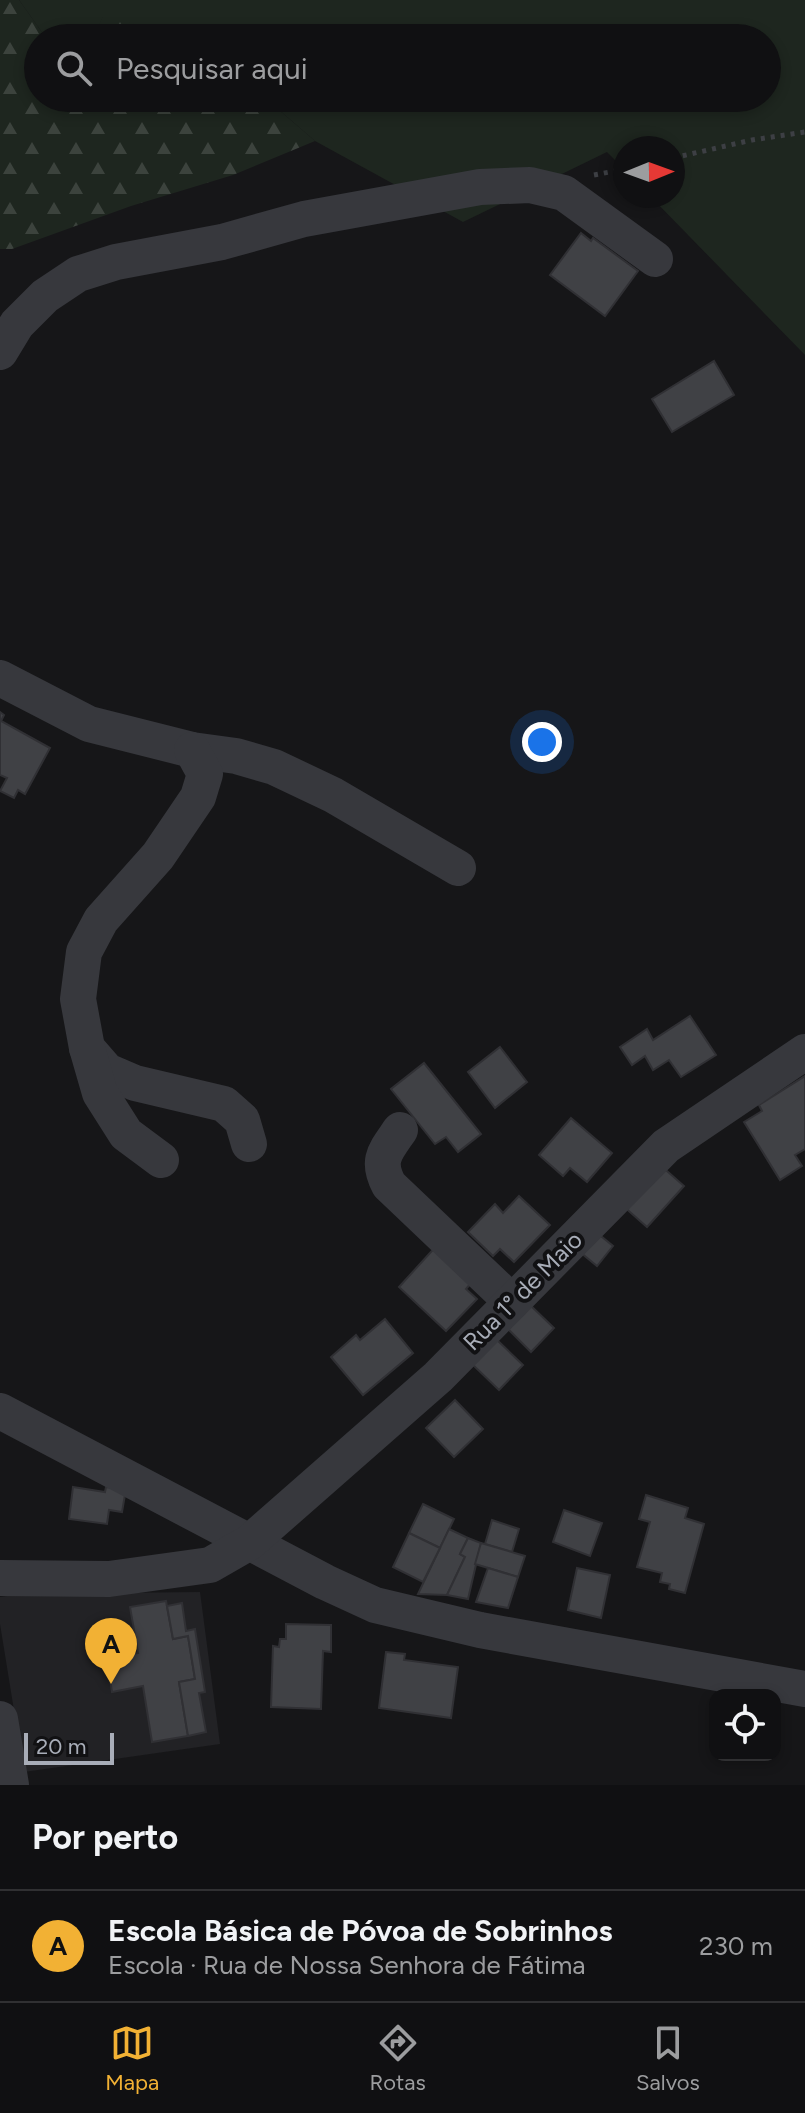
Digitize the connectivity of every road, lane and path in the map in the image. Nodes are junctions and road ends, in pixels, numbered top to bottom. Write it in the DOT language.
graph roads {
  1 [pos="805,132"];
  2 [pos="685,155"];
  3 [pos="655,259"];
  4 [pos="0,352"];
  5 [pos="0,678"];
  6 [pos="192,750"];
  7 [pos="458,868"];
  8 [pos="87,1048"];
  9 [pos="805,1052"];
  10 [pos="400,1130"];
  11 [pos="249,1144"];
  12 [pos="161,1160"];
  13 [pos="512,1302"];
  14 [pos="0,1411"];
  15 [pos="214,1523"];
  16 [pos="250,1542"];
  17 [pos="210,1565"];
  18 [pos="301,1569"];
  19 [pos="0,1578"];
  20 [pos="805,1689"];
  21 [pos="0,1719"];
  22 [pos="11,1785"];
  1 -- 2 [label="path"];
  3 -- 4 [label="street"];
  5 -- 6 [label="street"];
  6 -- 7 [label="street"];
  6 -- 8 [label="street"];
  8 -- 11 [label="street"];
  8 -- 12 [label="street"];
  9 -- 13 [label="street, Rua 1° de Maio"];
  10 -- 13 [label="street"];
  13 -- 16 [label="street, Rua 1° de Maio"];
  14 -- 15 [label="street"];
  15 -- 16 [label="street"];
  15 -- 17 [label="street"];
  16 -- 17 [label="street, Rua 1° de Maio"];
  16 -- 18 [label="street"];
  17 -- 18 [label="street"];
  17 -- 19 [label="street"];
  18 -- 20 [label="street"];
  21 -- 22 [label="street"];
}
